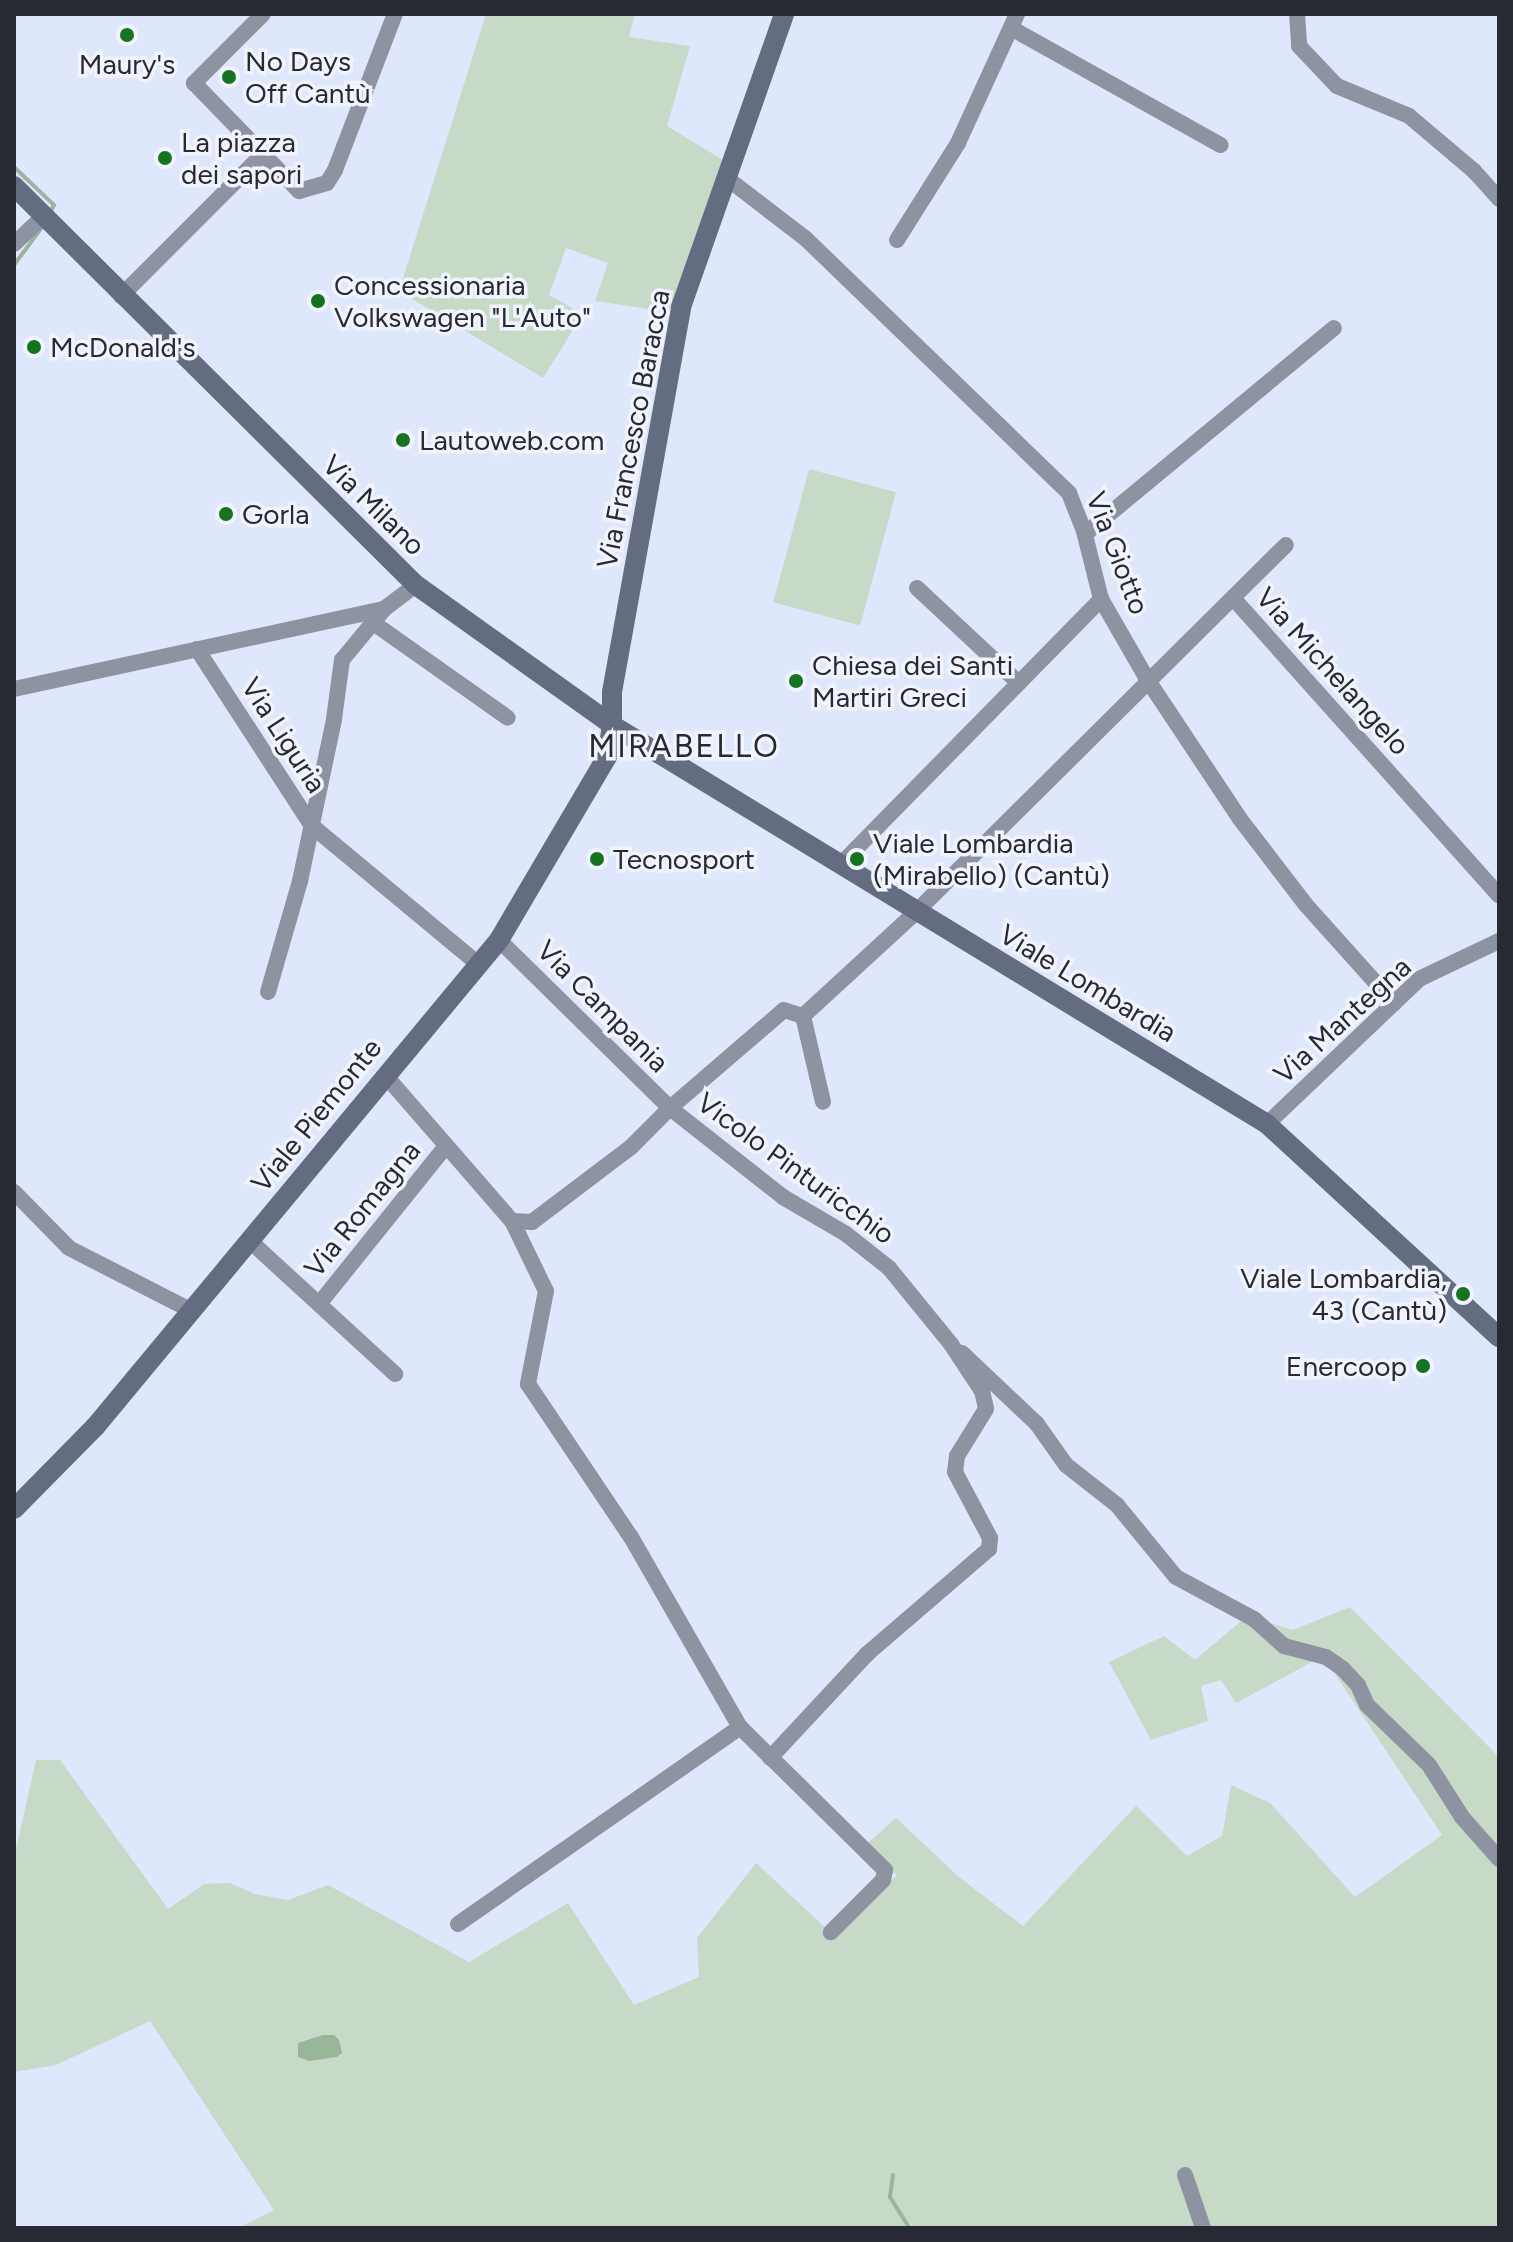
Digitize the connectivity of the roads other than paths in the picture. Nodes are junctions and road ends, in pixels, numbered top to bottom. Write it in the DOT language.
graph roads {
  1 [pos="263,14"];
  2 [pos="395,14"];
  3 [pos="784,14"];
  4 [pos="1297,14"];
  5 [pos="1014,21"];
  6 [pos="1220,145"];
  7 [pos="262,155"];
  8 [pos="728,179"];
  9 [pos="14,186"];
  10 [pos="1499,199"];
  11 [pos="41,214"];
  12 [pos="60,234"];
  13 [pos="897,240"];
  14 [pos="14,244"];
  15 [pos="150,268"];
  16 [pos="121,296"];
  17 [pos="1334,328"];
  18 [pos="1085,534"];
  19 [pos="1286,545"];
  20 [pos="416,585"];
  21 [pos="917,588"];
  22 [pos="1233,598"];
  23 [pos="1101,599"];
  24 [pos="384,609"];
  25 [pos="372,622"];
  26 [pos="197,649"];
  27 [pos="1147,679"];
  28 [pos="1019,683"];
  29 [pos="14,689"];
  30 [pos="508,718"];
  31 [pos="612,725"];
  32 [pos="312,826"];
  33 [pos="840,865"];
  34 [pos="1499,896"];
  35 [pos="916,912"];
  36 [pos="499,940"];
  37 [pos="1499,941"];
  38 [pos="478,964"];
  39 [pos="268,992"];
  40 [pos="1394,1003"];
  41 [pos="803,1016"];
  42 [pos="385,1075"];
  43 [pos="823,1102"];
  44 [pos="670,1108"];
  45 [pos="1267,1124"];
  46 [pos="446,1146"];
  47 [pos="14,1192"];
  48 [pos="512,1221"];
  49 [pos="250,1241"];
  50 [pos="319,1304"];
  51 [pos="192,1311"];
  52 [pos="1499,1337"];
  53 [pos="951,1344"];
  54 [pos="395,1374"];
  55 [pos="14,1509"];
  56 [pos="740,1727"];
  57 [pos="770,1758"];
  58 [pos="1499,1859"];
  59 [pos="458,1924"];
  60 [pos="831,1932"];
  61 [pos="1185,2175"];
  62 [pos="1203,2228"];
  1 -- 7 [label="street"];
  2 -- 7 [label="street"];
  3 -- 8 [label="main road, Via Francesco Baracca"];
  4 -- 10 [label="street"];
  5 -- 6 [label="street"];
  5 -- 13 [label="street"];
  7 -- 15 [label="street"];
  8 -- 18 [label="street, Via Giotto"];
  8 -- 31 [label="main road, Via Francesco Baracca"];
  9 -- 11 [label="main road, Via Milano"];
  11 -- 12 [label="main road, Via Milano"];
  11 -- 14 [label="street"];
  12 -- 15 [label="street, Via Milano"];
  12 -- 16 [label="main road, Via Milano"];
  15 -- 16 [label="street"];
  16 -- 20 [label="main road, Via Milano"];
  17 -- 18 [label="street"];
  18 -- 23 [label="street, Via Giotto"];
  19 -- 22 [label="street"];
  20 -- 24 [label="street, Via Liguria"];
  20 -- 31 [label="main road, Via Milano"];
  21 -- 28 [label="street"];
  22 -- 27 [label="street, Via Michelangelo"];
  22 -- 34 [label="street, Via Michelangelo"];
  23 -- 27 [label="street, Via Giotto"];
  23 -- 28 [label="street"];
  24 -- 25 [label="street"];
  24 -- 26 [label="street, Via Liguria"];
  25 -- 30 [label="street"];
  25 -- 32 [label="street"];
  26 -- 29 [label="street, Via Liguria"];
  26 -- 32 [label="street, Via Liguria"];
  27 -- 35 [label="street, Via Michelangelo"];
  27 -- 40 [label="street, Via Giotto"];
  28 -- 33 [label="street"];
  31 -- 33 [label="main road, Viale Lombardia"];
  31 -- 36 [label="main road, Viale Piemonte"];
  32 -- 38 [label="street"];
  32 -- 39 [label="street, Via Liguria"];
  33 -- 35 [label="main road, Viale Lombardia"];
  35 -- 41 [label="street, Via Michelangelo"];
  35 -- 45 [label="main road, Viale Lombardia"];
  36 -- 38 [label="main road, Viale Piemonte"];
  36 -- 44 [label="street, Via Campania"];
  37 -- 40 [label="street, Via Mantegna"];
  38 -- 42 [label="main road, Viale Piemonte"];
  40 -- 45 [label="street, Via Mantegna"];
  41 -- 43 [label="street"];
  41 -- 44 [label="street"];
  42 -- 46 [label="street"];
  42 -- 49 [label="main road, Viale Piemonte"];
  44 -- 48 [label="street"];
  44 -- 53 [label="street, Vicolo Pinturicchio"];
  45 -- 52 [label="main road, Viale Lombardia"];
  46 -- 48 [label="street"];
  46 -- 50 [label="street, Via Romagna"];
  47 -- 51 [label="street"];
  48 -- 56 [label="street"];
  49 -- 50 [label="street"];
  49 -- 51 [label="main road, Viale Piemonte"];
  50 -- 54 [label="street"];
  51 -- 55 [label="main road, Viale Piemonte"];
  53 -- 57 [label="street"];
  53 -- 58 [label="street"];
  56 -- 57 [label="street"];
  56 -- 59 [label="street"];
  57 -- 60 [label="street"];
  61 -- 62 [label="street"];
}
